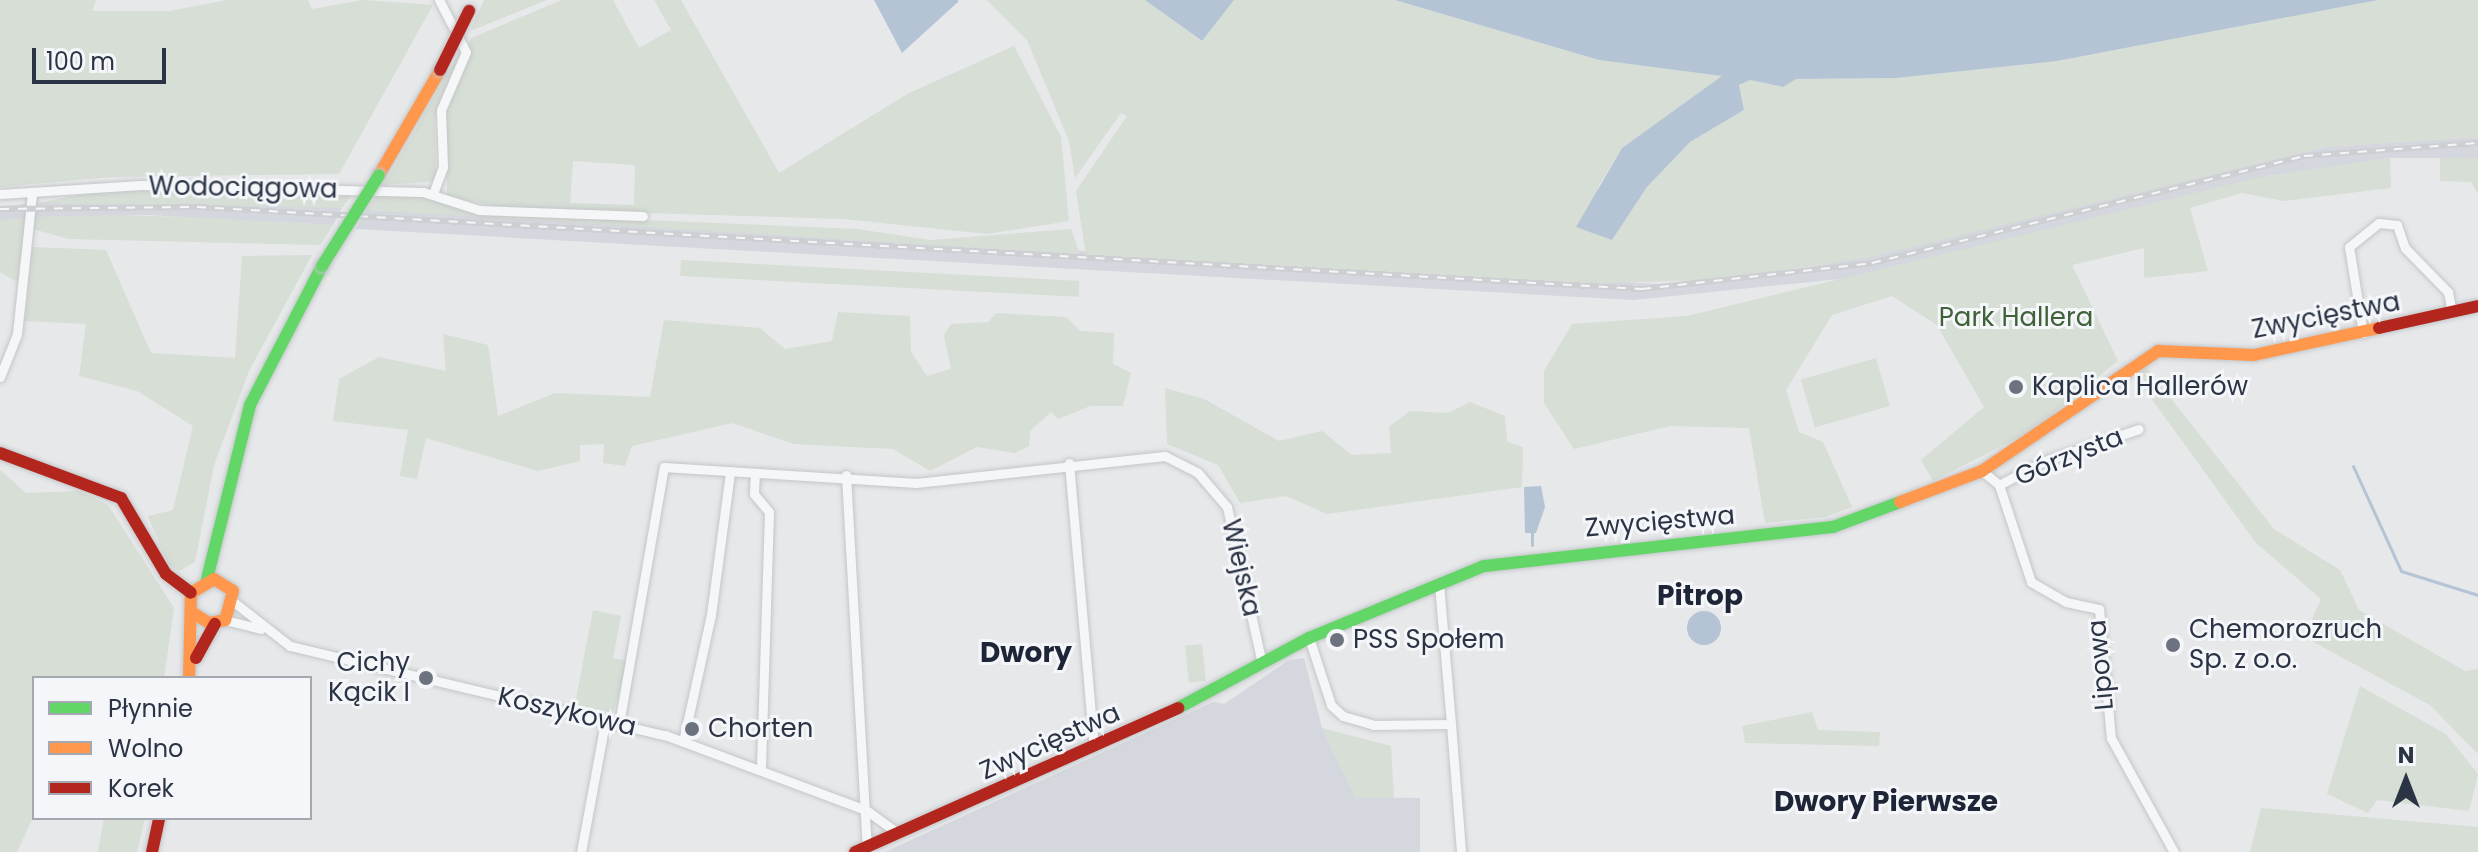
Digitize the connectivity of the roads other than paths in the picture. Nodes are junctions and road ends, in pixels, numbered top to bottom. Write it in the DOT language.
graph roads {
  1 [pos="439,0"];
  2 [pos="472,5"];
  3 [pos="32,193"];
  4 [pos="0,194"];
  5 [pos="433,194"];
  6 [pos="643,216"];
  7 [pos="2478,306"];
  8 [pos="2452,312"];
  9 [pos="2363,333"];
  10 [pos="0,377"];
  11 [pos="2139,429"];
  12 [pos="0,453"];
  13 [pos="1069,463"];
  14 [pos="1982,471"];
  15 [pos="730,473"];
  16 [pos="755,473"];
  17 [pos="846,475"];
  18 [pos="1999,485"];
  19 [pos="217,538"];
  20 [pos="207,579"];
  21 [pos="222,580"];
  22 [pos="1439,584"];
  23 [pos="191,593"];
  24 [pos="235,603"];
  25 [pos="193,613"];
  26 [pos="220,622"];
  27 [pos="265,630"];
  28 [pos="1309,638"];
  29 [pos="194,660"];
  30 [pos="1262,664"];
  31 [pos="190,676"];
  32 [pos="605,723"];
  33 [pos="619,724"];
  34 [pos="1451,724"];
  35 [pos="683,742"];
  36 [pos="1094,746"];
  37 [pos="761,767"];
  38 [pos="866,810"];
  39 [pos="159,820"];
  40 [pos="898,833"];
  41 [pos="861,849"];
  42 [pos="152,852"];
  43 [pos="581,852"];
  44 [pos="1461,852"];
  45 [pos="2174,852"];
  1 -- 5 [label="street"];
  2 -- 19 [label="street, bridge"];
  3 -- 4 [label="street, Wodociągowa"];
  3 -- 5 [label="street, Wodociągowa"];
  3 -- 10 [label="street"];
  5 -- 6 [label="street, Wodociągowa"];
  7 -- 8 [label="street, Zwycięstwa"];
  8 -- 9 [label="street, Zwycięstwa"];
  8 -- 9 [label="street"];
  9 -- 14 [label="street, Zwycięstwa"];
  11 -- 18 [label="street, Górzysta"];
  12 -- 23 [label="street"];
  13 -- 17 [label="street, Wiejska"];
  13 -- 30 [label="street, Wiejska"];
  13 -- 36 [label="street"];
  14 -- 18 [label="street"];
  14 -- 22 [label="street, Zwycięstwa"];
  15 -- 16 [label="street, Wiejska"];
  15 -- 33 [label="street, Wiejska"];
  15 -- 35 [label="street"];
  16 -- 17 [label="street, Wiejska"];
  16 -- 37 [label="street"];
  17 -- 38 [label="street"];
  18 -- 45 [label="street, Lipowa"];
  19 -- 20 [label="street"];
  19 -- 21 [label="street"];
  20 -- 21 [label="street"];
  20 -- 23 [label="street"];
  21 -- 24 [label="street"];
  22 -- 28 [label="street, Zwycięstwa"];
  22 -- 34 [label="street"];
  23 -- 25 [label="street"];
  24 -- 26 [label="street"];
  24 -- 27 [label="street, Koszykowa"];
  25 -- 26 [label="street"];
  25 -- 29 [label="street"];
  26 -- 27 [label="street, Koszykowa"];
  26 -- 29 [label="street"];
  27 -- 32 [label="street, Koszykowa"];
  28 -- 30 [label="street, Zwycięstwa"];
  28 -- 34 [label="street"];
  29 -- 31 [label="street"];
  30 -- 36 [label="street, Zwycięstwa"];
  32 -- 33 [label="street, Koszykowa"];
  32 -- 43 [label="street"];
  33 -- 35 [label="street, Koszykowa"];
  34 -- 44 [label="street"];
  35 -- 37 [label="street, Koszykowa"];
  36 -- 40 [label="street, Zwycięstwa"];
  37 -- 38 [label="street, Koszykowa"];
  38 -- 40 [label="street, Koszykowa"];
  38 -- 41 [label="street"];
  39 -- 42 [label="street"];
  40 -- 41 [label="street, Zwycięstwa"];
}
